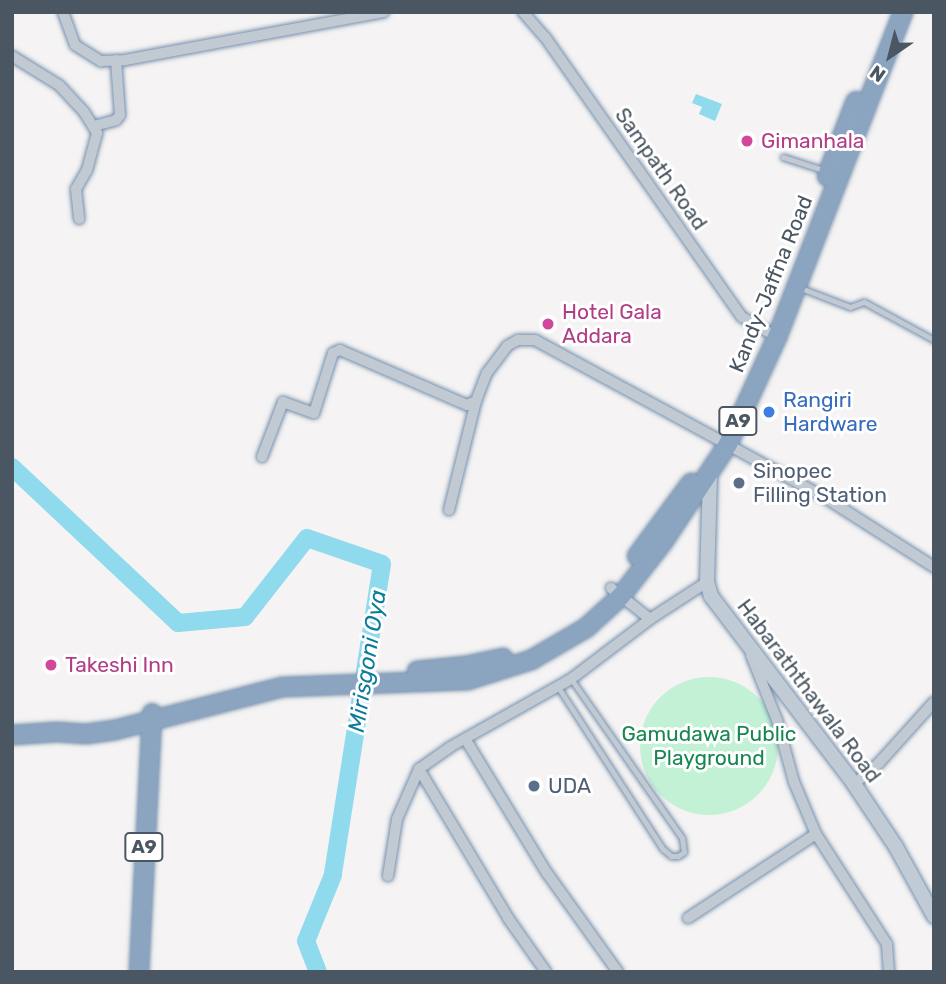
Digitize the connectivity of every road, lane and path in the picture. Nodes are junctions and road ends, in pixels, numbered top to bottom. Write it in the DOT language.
graph roads {
  1 [pos="63,12"];
  2 [pos="384,12"];
  3 [pos="523,12"];
  4 [pos="891,12"];
  5 [pos="903,12"];
  6 [pos="12,56"];
  7 [pos="116,60"];
  8 [pos="94,126"];
  9 [pos="844,149"];
  10 [pos="783,157"];
  11 [pos="829,173"];
  12 [pos="79,219"];
  13 [pos="796,287"];
  14 [pos="772,335"];
  15 [pos="934,340"];
  16 [pos="476,401"];
  17 [pos="723,441"];
  18 [pos="262,457"];
  19 [pos="710,475"];
  20 [pos="449,510"];
  21 [pos="934,567"];
  22 [pos="707,582"];
  23 [pos="616,592"];
  24 [pos="650,619"];
  25 [pos="744,639"];
  26 [pos="571,678"];
  27 [pos="558,687"];
  28 [pos="934,702"];
  29 [pos="153,716"];
  30 [pos="12,735"];
  31 [pos="466,740"];
  32 [pos="419,769"];
  33 [pos="854,784"];
  34 [pos="816,834"];
  35 [pos="388,876"];
  36 [pos="934,916"];
  37 [pos="688,918"];
  38 [pos="139,972"];
  39 [pos="546,972"];
  40 [pos="618,972"];
  41 [pos="889,972"];
  1 -- 7 [label="street"];
  2 -- 7 [label="street"];
  3 -- 14 [label="street, Sampath Road"];
  4 -- 9 [label="highway, Kandy-Jaffna Road / A9"];
  5 -- 9 [label="highway, Kandy-Jaffna Road / A9"];
  6 -- 8 [label="street"];
  7 -- 8 [label="street"];
  8 -- 12 [label="street"];
  9 -- 11 [label="highway, Kandy-Jaffna Road / A9"];
  9 -- 13 [label="highway, Kandy-Jaffna Road / A9"];
  10 -- 11 [label="lane"];
  11 -- 14 [label="highway, Kandy-Jaffna Road / A9"];
  13 -- 14 [label="highway, Kandy-Jaffna Road / A9"];
  13 -- 15 [label="lane"];
  14 -- 17 [label="highway, Kandy-Jaffna Road / A9"];
  16 -- 17 [label="street"];
  16 -- 18 [label="street"];
  16 -- 20 [label="street"];
  17 -- 19 [label="highway, Kandy-Jaffna Road / A9"];
  17 -- 21 [label="street"];
  17 -- 23 [label="highway, Kandy-Jaffna Road / A9"];
  19 -- 22 [label="street"];
  19 -- 23 [label="highway, Kandy-Jaffna Road / A9"];
  22 -- 24 [label="street"];
  22 -- 25 [label="street, Habaraththawala Road"];
  23 -- 24 [label="street"];
  23 -- 29 [label="highway, Kandy-Jaffna Road / A9"];
  24 -- 26 [label="street"];
  25 -- 33 [label="street, Habaraththawala Road"];
  25 -- 34 [label="street"];
  26 -- 27 [label="street"];
  26 -- 27 [label="lane"];
  27 -- 31 [label="street"];
  28 -- 33 [label="street"];
  29 -- 30 [label="highway, Kandy-Jaffna Road"];
  29 -- 38 [label="highway, A9"];
  31 -- 32 [label="street"];
  31 -- 40 [label="street"];
  32 -- 35 [label="street"];
  32 -- 39 [label="street"];
  33 -- 36 [label="street, Habaraththawala Road"];
  34 -- 37 [label="street"];
  34 -- 41 [label="street"];
}
